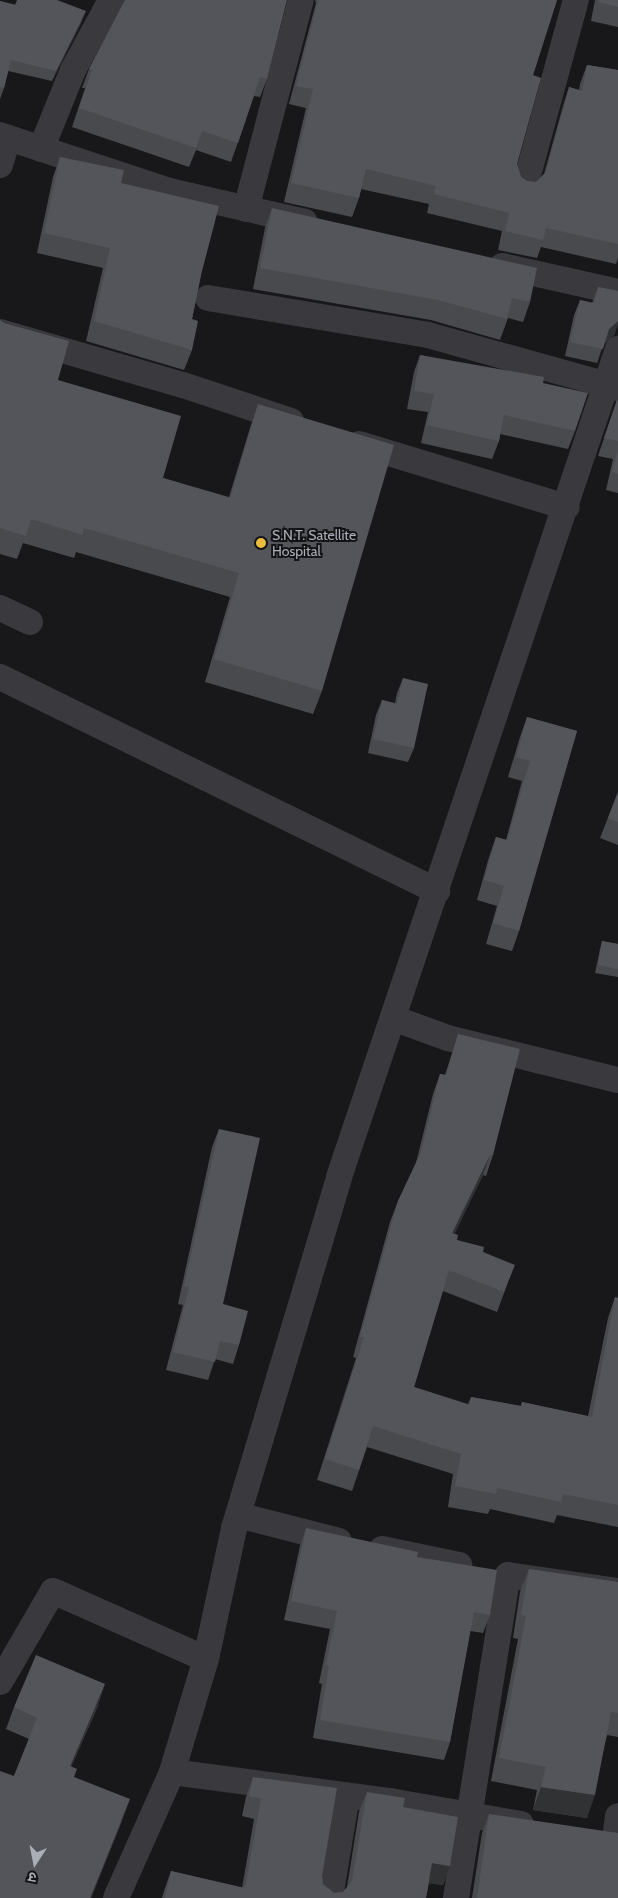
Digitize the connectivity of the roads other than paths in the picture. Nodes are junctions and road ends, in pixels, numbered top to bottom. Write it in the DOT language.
graph roads {
  1 [pos="111,0"];
  2 [pos="301,0"];
  3 [pos="576,0"];
  4 [pos="4,136"];
  5 [pos="41,149"];
  6 [pos="0,165"];
  7 [pos="525,186"];
  8 [pos="246,209"];
  9 [pos="332,228"];
  10 [pos="475,260"];
  11 [pos="618,292"];
  12 [pos="208,298"];
  13 [pos="0,332"];
  14 [pos="618,349"];
  15 [pos="612,387"];
  16 [pos="566,507"];
  17 [pos="0,608"];
  18 [pos="30,622"];
  19 [pos="0,677"];
  20 [pos="436,891"];
  21 [pos="393,1018"];
  22 [pos="618,1080"];
  23 [pos="238,1515"];
  24 [pos="508,1575"];
  25 [pos="618,1591"];
  26 [pos="206,1659"];
  27 [pos="0,1682"];
  28 [pos="172,1772"];
  29 [pos="347,1795"];
  30 [pos="469,1816"];
  31 [pos="547,1828"];
  32 [pos="116,1898"];
  33 [pos="330,1898"];
  34 [pos="456,1898"];
  1 -- 5 [label="street"];
  2 -- 8 [label="street"];
  3 -- 7 [label="street"];
  4 -- 5 [label="street"];
  4 -- 6 [label="street"];
  5 -- 8 [label="street"];
  8 -- 9 [label="street"];
  10 -- 11 [label="street"];
  12 -- 15 [label="street"];
  13 -- 16 [label="street"];
  14 -- 15 [label="street"];
  15 -- 16 [label="street"];
  16 -- 20 [label="street"];
  17 -- 18 [label="street"];
  19 -- 20 [label="street"];
  20 -- 21 [label="street"];
  21 -- 22 [label="street"];
  21 -- 23 [label="street"];
  23 -- 24 [label="street"];
  23 -- 26 [label="street"];
  24 -- 25 [label="street"];
  24 -- 30 [label="street"];
  26 -- 27 [label="street"];
  26 -- 28 [label="street"];
  28 -- 29 [label="street"];
  28 -- 32 [label="street"];
  29 -- 30 [label="street"];
  29 -- 33 [label="street"];
  30 -- 31 [label="street"];
  30 -- 34 [label="street"];
}
